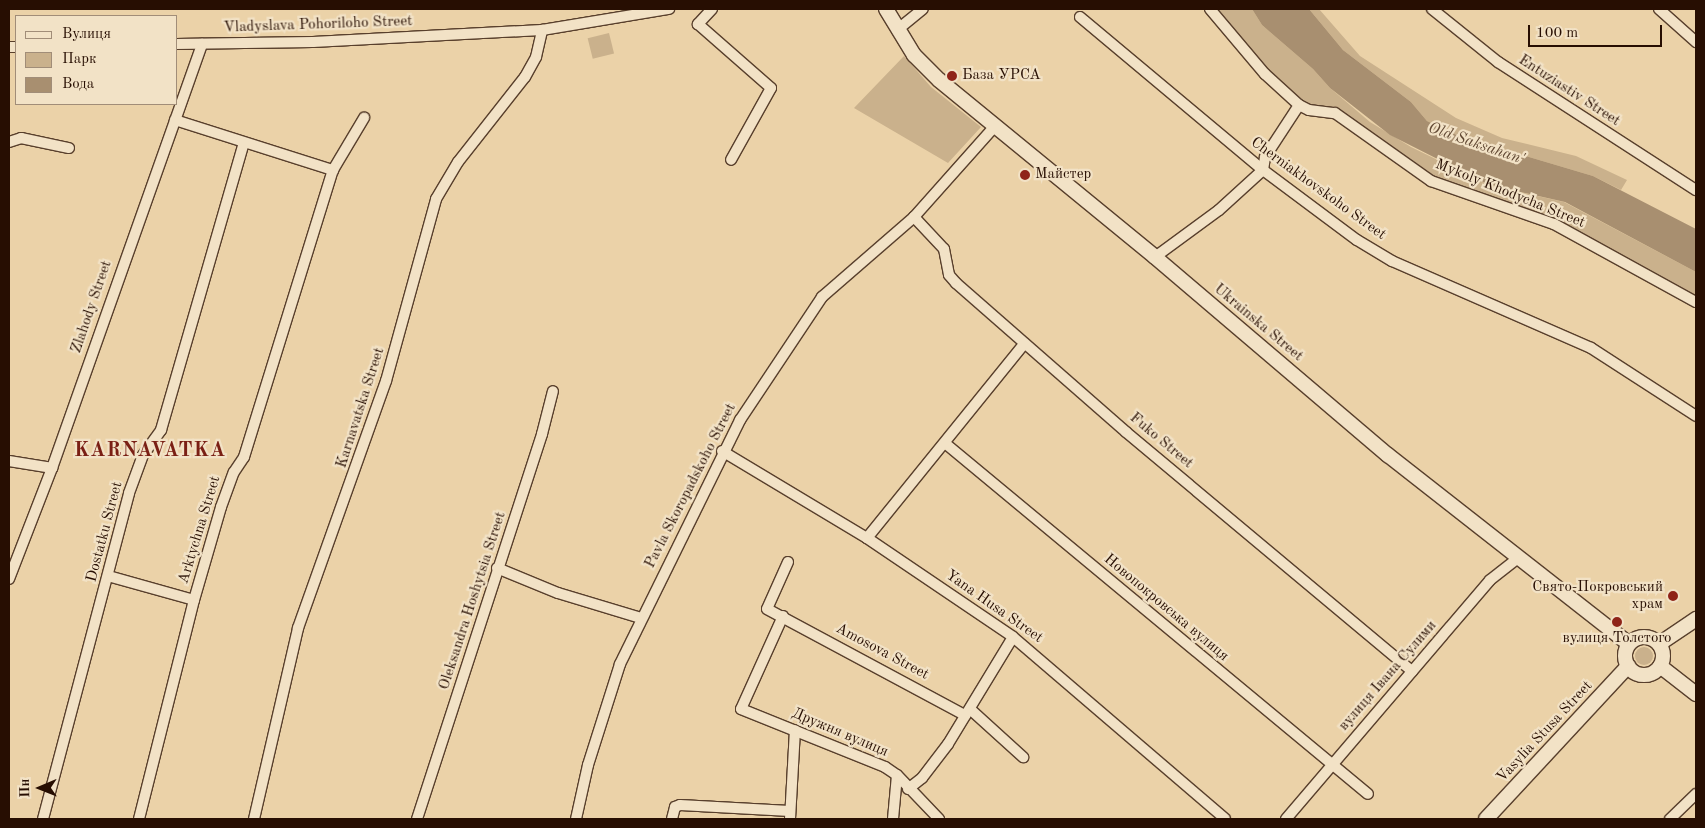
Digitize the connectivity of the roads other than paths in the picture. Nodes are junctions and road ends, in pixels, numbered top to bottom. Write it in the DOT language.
graph roads {
  1 [pos="669,9"];
  2 [pos="712,9"];
  3 [pos="886,9"];
  4 [pos="923,9"];
  5 [pos="1210,9"];
  6 [pos="1432,9"];
  7 [pos="1659,9"];
  8 [pos="1080,17"];
  9 [pos="542,30"];
  10 [pos="897,30"];
  11 [pos="1696,42"];
  12 [pos="178,44"];
  13 [pos="202,44"];
  14 [pos="1299,105"];
  15 [pos="364,118"];
  16 [pos="175,120"];
  17 [pos="995,126"];
  18 [pos="9,142"];
  19 [pos="244,143"];
  20 [pos="69,148"];
  21 [pos="731,160"];
  22 [pos="333,170"];
  23 [pos="1263,170"];
  24 [pos="1696,190"];
  25 [pos="914,217"];
  26 [pos="1155,257"];
  27 [pos="1696,302"];
  28 [pos="1024,344"];
  29 [pos="553,391"];
  30 [pos="1696,416"];
  31 [pos="946,444"];
  32 [pos="722,451"];
  33 [pos="9,461"];
  34 [pos="52,468"];
  35 [pos="867,538"];
  36 [pos="1519,557"];
  37 [pos="788,562"];
  38 [pos="497,568"];
  39 [pos="108,576"];
  40 [pos="9,579"];
  41 [pos="194,600"];
  42 [pos="783,616"];
  43 [pos="641,618"];
  44 [pos="1696,619"];
  45 [pos="1013,637"];
  46 [pos="1629,644"];
  47 [pos="1659,644"];
  48 [pos="1628,666"];
  49 [pos="1660,666"];
  50 [pos="1412,671"];
  51 [pos="1696,694"];
  52 [pos="968,712"];
  53 [pos="795,730"];
  54 [pos="1023,757"];
  55 [pos="1332,765"];
  56 [pos="897,775"];
  57 [pos="908,789"];
  58 [pos="1368,794"];
  59 [pos="1696,794"];
  60 [pos="790,815"];
  61 [pos="43,819"];
  62 [pos="138,819"];
  63 [pos="254,819"];
  64 [pos="418,819"];
  65 [pos="576,819"];
  66 [pos="672,819"];
  67 [pos="893,819"];
  68 [pos="939,819"];
  69 [pos="1225,819"];
  70 [pos="1286,819"];
  71 [pos="1486,819"];
  72 [pos="1670,819"];
  1 -- 9 [label="street, Vladyslava Pohoriloho Street"];
  2 -- 21 [label="street"];
  3 -- 10 [label="street, Ukrainska Street"];
  4 -- 10 [label="street"];
  5 -- 14 [label="street, Mykoly Khodycha Street"];
  6 -- 24 [label="street, Entuziastiv Street"];
  7 -- 11 [label="street"];
  8 -- 23 [label="street, Cherniakhovskoho Street"];
  9 -- 13 [label="street, Vladyslava Pohoriloho Street"];
  9 -- 63 [label="street, Karnavatska Street"];
  10 -- 17 [label="street, Ukrainska Street"];
  12 -- 13 [label="street, Vladyslava Pohoriloho Street"];
  13 -- 16 [label="street, Zlahody Street"];
  14 -- 23 [label="street"];
  14 -- 27 [label="street, Mykoly Khodycha Street"];
  15 -- 22 [label="street, Arktychna Street"];
  16 -- 19 [label="street"];
  16 -- 34 [label="street, Zlahody Street"];
  17 -- 25 [label="street, Pavla Skoropadskoho Street"];
  17 -- 26 [label="street, Ukrainska Street"];
  18 -- 20 [label="street"];
  19 -- 22 [label="street"];
  19 -- 39 [label="street, Dostatku Street"];
  22 -- 41 [label="street, Arktychna Street"];
  23 -- 26 [label="street"];
  23 -- 30 [label="street, Cherniakhovskoho Street"];
  25 -- 28 [label="street, Fuko Street"];
  25 -- 32 [label="street, Pavla Skoropadskoho Street"];
  26 -- 36 [label="street, Ukrainska Street"];
  28 -- 31 [label="street"];
  28 -- 50 [label="street, Fuko Street"];
  29 -- 38 [label="street, Oleksandra Hoshytsia Street"];
  31 -- 35 [label="street"];
  31 -- 55 [label="street, Новопокровська вулиця"];
  32 -- 35 [label="street, Yana Husa Street"];
  32 -- 43 [label="street, Pavla Skoropadskoho Street"];
  33 -- 34 [label="street"];
  34 -- 40 [label="street, Zlahody Street"];
  35 -- 45 [label="street, Yana Husa Street"];
  36 -- 46 [label="street, Ukrainska Street"];
  36 -- 50 [label="street, вулиця Івана Сулими"];
  37 -- 42 [label="street, Amosova Street"];
  38 -- 43 [label="street"];
  38 -- 64 [label="street, Oleksandra Hoshytsia Street"];
  39 -- 41 [label="street"];
  39 -- 61 [label="street, Dostatku Street"];
  41 -- 62 [label="street, Arktychna Street"];
  42 -- 52 [label="street, Amosova Street"];
  42 -- 53 [label="street, Дружня вулиця"];
  43 -- 65 [label="street, Pavla Skoropadskoho Street"];
  44 -- 47 [label="street"];
  45 -- 52 [label="street"];
  45 -- 69 [label="street, Yana Husa Street"];
  46 -- 47 [label="street"];
  46 -- 48 [label="street"];
  47 -- 49 [label="street"];
  48 -- 49 [label="street"];
  48 -- 71 [label="street, Vasylia Stusa Street"];
  49 -- 51 [label="street"];
  50 -- 55 [label="street, вулиця Івана Сулими"];
  52 -- 54 [label="street, Amosova Street"];
  52 -- 57 [label="street"];
  53 -- 56 [label="street, Дружня вулиця"];
  53 -- 60 [label="street"];
  55 -- 58 [label="street, Новопокровська вулиця"];
  55 -- 70 [label="street, вулиця Івана Сулими"];
  56 -- 57 [label="street, Дружня вулиця"];
  56 -- 67 [label="street"];
  57 -- 68 [label="street, Дружня вулиця"];
  59 -- 72 [label="street"];
  60 -- 66 [label="street"];
}
